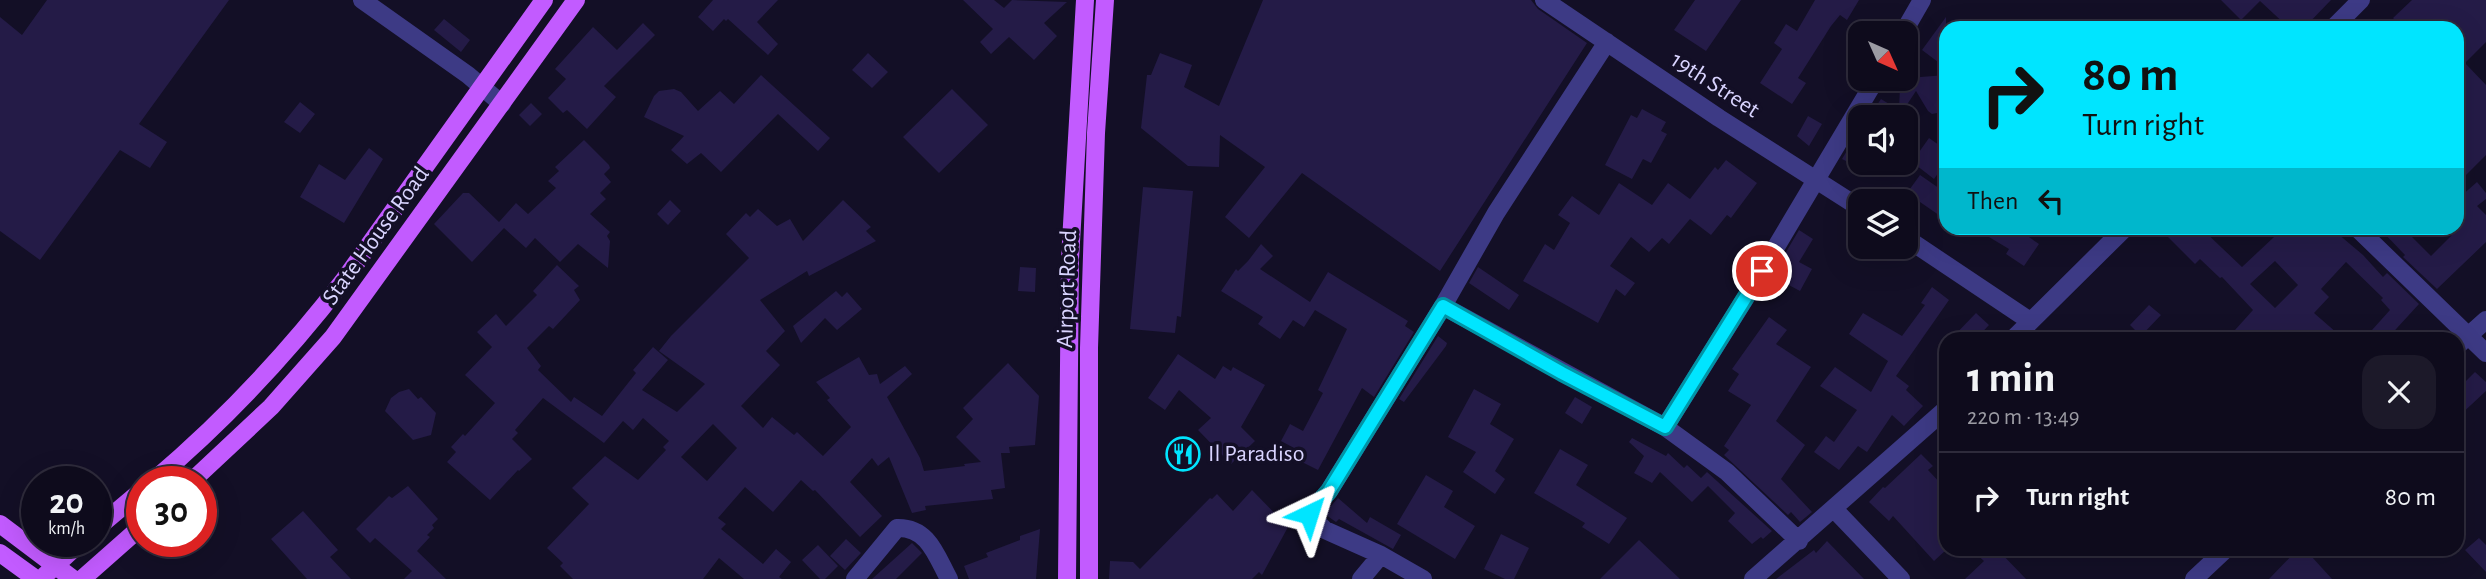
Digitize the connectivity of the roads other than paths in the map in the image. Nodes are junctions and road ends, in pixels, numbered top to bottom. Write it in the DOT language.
graph roads {
  1 [pos="362,0"];
  2 [pos="544,0"];
  3 [pos="576,0"];
  4 [pos="1085,0"];
  5 [pos="1105,0"];
  6 [pos="1544,0"];
  7 [pos="1922,0"];
  8 [pos="2361,0"];
  9 [pos="1910,21"];
  10 [pos="2340,21"];
  11 [pos="1607,43"];
  12 [pos="481,86"];
  13 [pos="1869,91"];
  14 [pos="502,104"];
  15 [pos="1816,180"];
  16 [pos="1848,200"];
  17 [pos="2118,235"];
  18 [pos="2364,235"];
  19 [pos="1918,246"];
  20 [pos="362,256"];
  21 [pos="1093,258"];
  22 [pos="1070,259"];
  23 [pos="383,270"];
  24 [pos="1443,306"];
  25 [pos="2486,320"];
  26 [pos="2029,321"];
  27 [pos="2019,332"];
  28 [pos="2455,332"];
  29 [pos="2464,340"];
  30 [pos="2464,342"];
  31 [pos="2486,353"];
  32 [pos="1939,415"];
  33 [pos="1665,427"];
  34 [pos="172,465"];
  35 [pos="208,466"];
  36 [pos="126,504"];
  37 [pos="1834,509"];
  38 [pos="112,515"];
  39 [pos="0,524"];
  40 [pos="126,540"];
  41 [pos="1799,541"];
  42 [pos="0,553"];
  43 [pos="1381,555"];
  44 [pos="2219,556"];
  45 [pos="63,557"];
  46 [pos="54,565"];
  47 [pos="38,579"];
  48 [pos="73,579"];
  49 [pos="82,579"];
  50 [pos="855,579"];
  51 [pos="949,579"];
  52 [pos="1067,579"];
  53 [pos="1089,579"];
  54 [pos="1361,579"];
  55 [pos="1423,579"];
  56 [pos="1753,579"];
  57 [pos="1901,579"];
  58 [pos="2194,579"];
  1 -- 12 [label="street"];
  2 -- 12 [label="main road"];
  3 -- 14 [label="main road, State House Road"];
  4 -- 22 [label="main road, Airport Road"];
  5 -- 21 [label="main road, Airport Road"];
  6 -- 11 [label="street, 19th Street"];
  7 -- 9 [label="street"];
  8 -- 10 [label="street"];
  11 -- 15 [label="street, 19th Street"];
  11 -- 24 [label="street"];
  12 -- 14 [label="street"];
  12 -- 20 [label="main road"];
  13 -- 15 [label="street"];
  14 -- 23 [label="main road, State House Road"];
  15 -- 16 [label="street, 19th Street"];
  15 -- 33 [label="street"];
  17 -- 26 [label="street"];
  18 -- 28 [label="street"];
  19 -- 26 [label="street"];
  20 -- 23 [label="main road"];
  20 -- 34 [label="main road"];
  21 -- 22 [label="main road"];
  21 -- 53 [label="main road, Airport Road"];
  22 -- 52 [label="main road, Airport Road"];
  23 -- 35 [label="main road, State House Road"];
  24 -- 33 [label="street"];
  24 -- 43 [label="street"];
  25 -- 29 [label="street"];
  26 -- 27 [label="street"];
  30 -- 31 [label="street"];
  32 -- 37 [label="street"];
  33 -- 41 [label="street"];
  36 -- 38 [label="main road"];
  37 -- 41 [label="street"];
  37 -- 57 [label="street"];
  39 -- 46 [label="main road"];
  40 -- 49 [label="main road"];
  41 -- 56 [label="street"];
  42 -- 47 [label="main road"];
  43 -- 54 [label="street"];
  43 -- 55 [label="street"];
  44 -- 58 [label="street"];
  45 -- 46 [label="main road"];
  46 -- 47 [label="main road"];
  46 -- 48 [label="main road"];
  50 -- 51 [label="street"];
}
